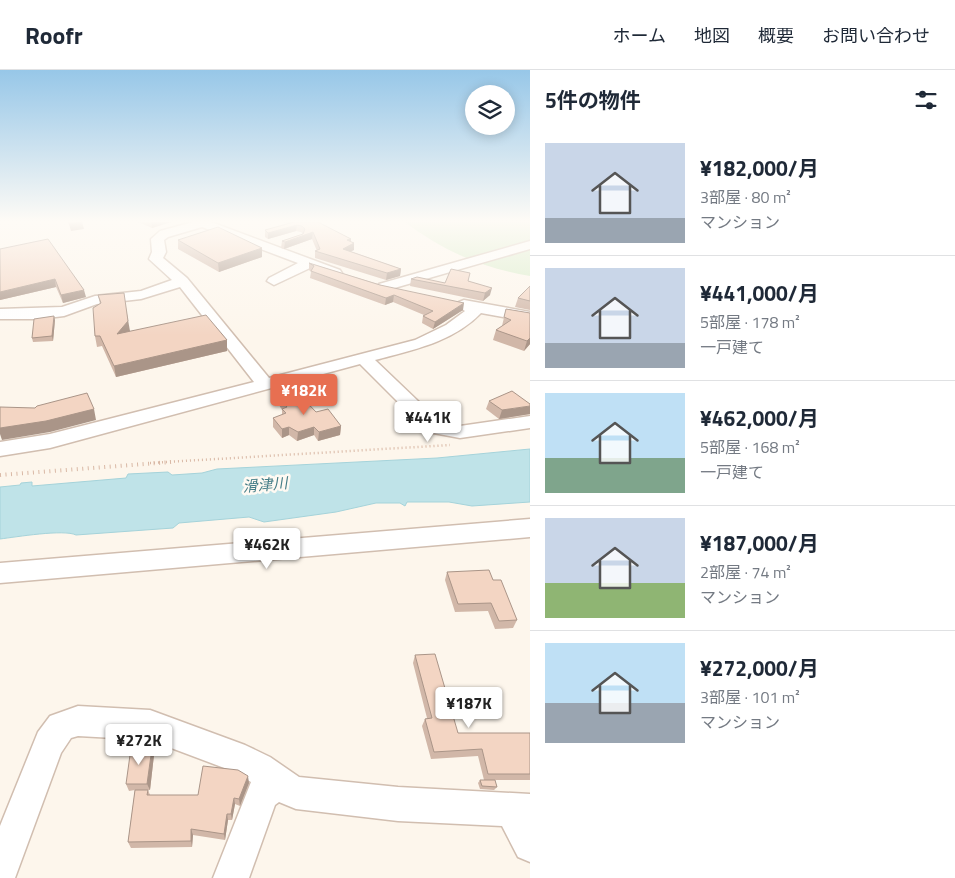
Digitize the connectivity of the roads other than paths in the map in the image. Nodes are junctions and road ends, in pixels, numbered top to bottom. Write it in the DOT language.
graph roads {
  1 [pos="156,260"];
  2 [pos="296,260"];
  3 [pos="474,260"];
  4 [pos="307,264"];
  5 [pos="349,277"];
  6 [pos="182,281"];
  7 [pos="274,281"];
  8 [pos="366,282"];
  9 [pos="384,287"];
  10 [pos="412,294"];
  11 [pos="449,302"];
  12 [pos="477,308"];
  13 [pos="64,311"];
  14 [pos="0,314"];
  15 [pos="530,317"];
  16 [pos="58,329"];
  17 [pos="363,358"];
  18 [pos="264,384"];
  19 [pos="530,422"];
  20 [pos="0,449"];
  21 [pos="530,528"];
  22 [pos="0,573"];
  23 [pos="277,783"];
  24 [pos="522,811"];
  25 [pos="530,845"];
  26 [pos="0,870"];
  27 [pos="232,878"];
  1 -- 6 [label="street"];
  2 -- 4 [label="street"];
  3 -- 9 [label="street"];
  4 -- 5 [label="street"];
  4 -- 7 [label="street"];
  6 -- 13 [label="street"];
  6 -- 18 [label="street"];
  8 -- 9 [label="street"];
  9 -- 10 [label="street"];
  11 -- 12 [label="street"];
  12 -- 15 [label="street"];
  12 -- 17 [label="street"];
  13 -- 14 [label="street"];
  13 -- 16 [label="street"];
  17 -- 18 [label="street"];
  17 -- 19 [label="street"];
  18 -- 20 [label="street"];
  21 -- 22 [label="street"];
  23 -- 24 [label="street"];
  23 -- 26 [label="street"];
  23 -- 27 [label="street"];
  24 -- 25 [label="street"];
}
